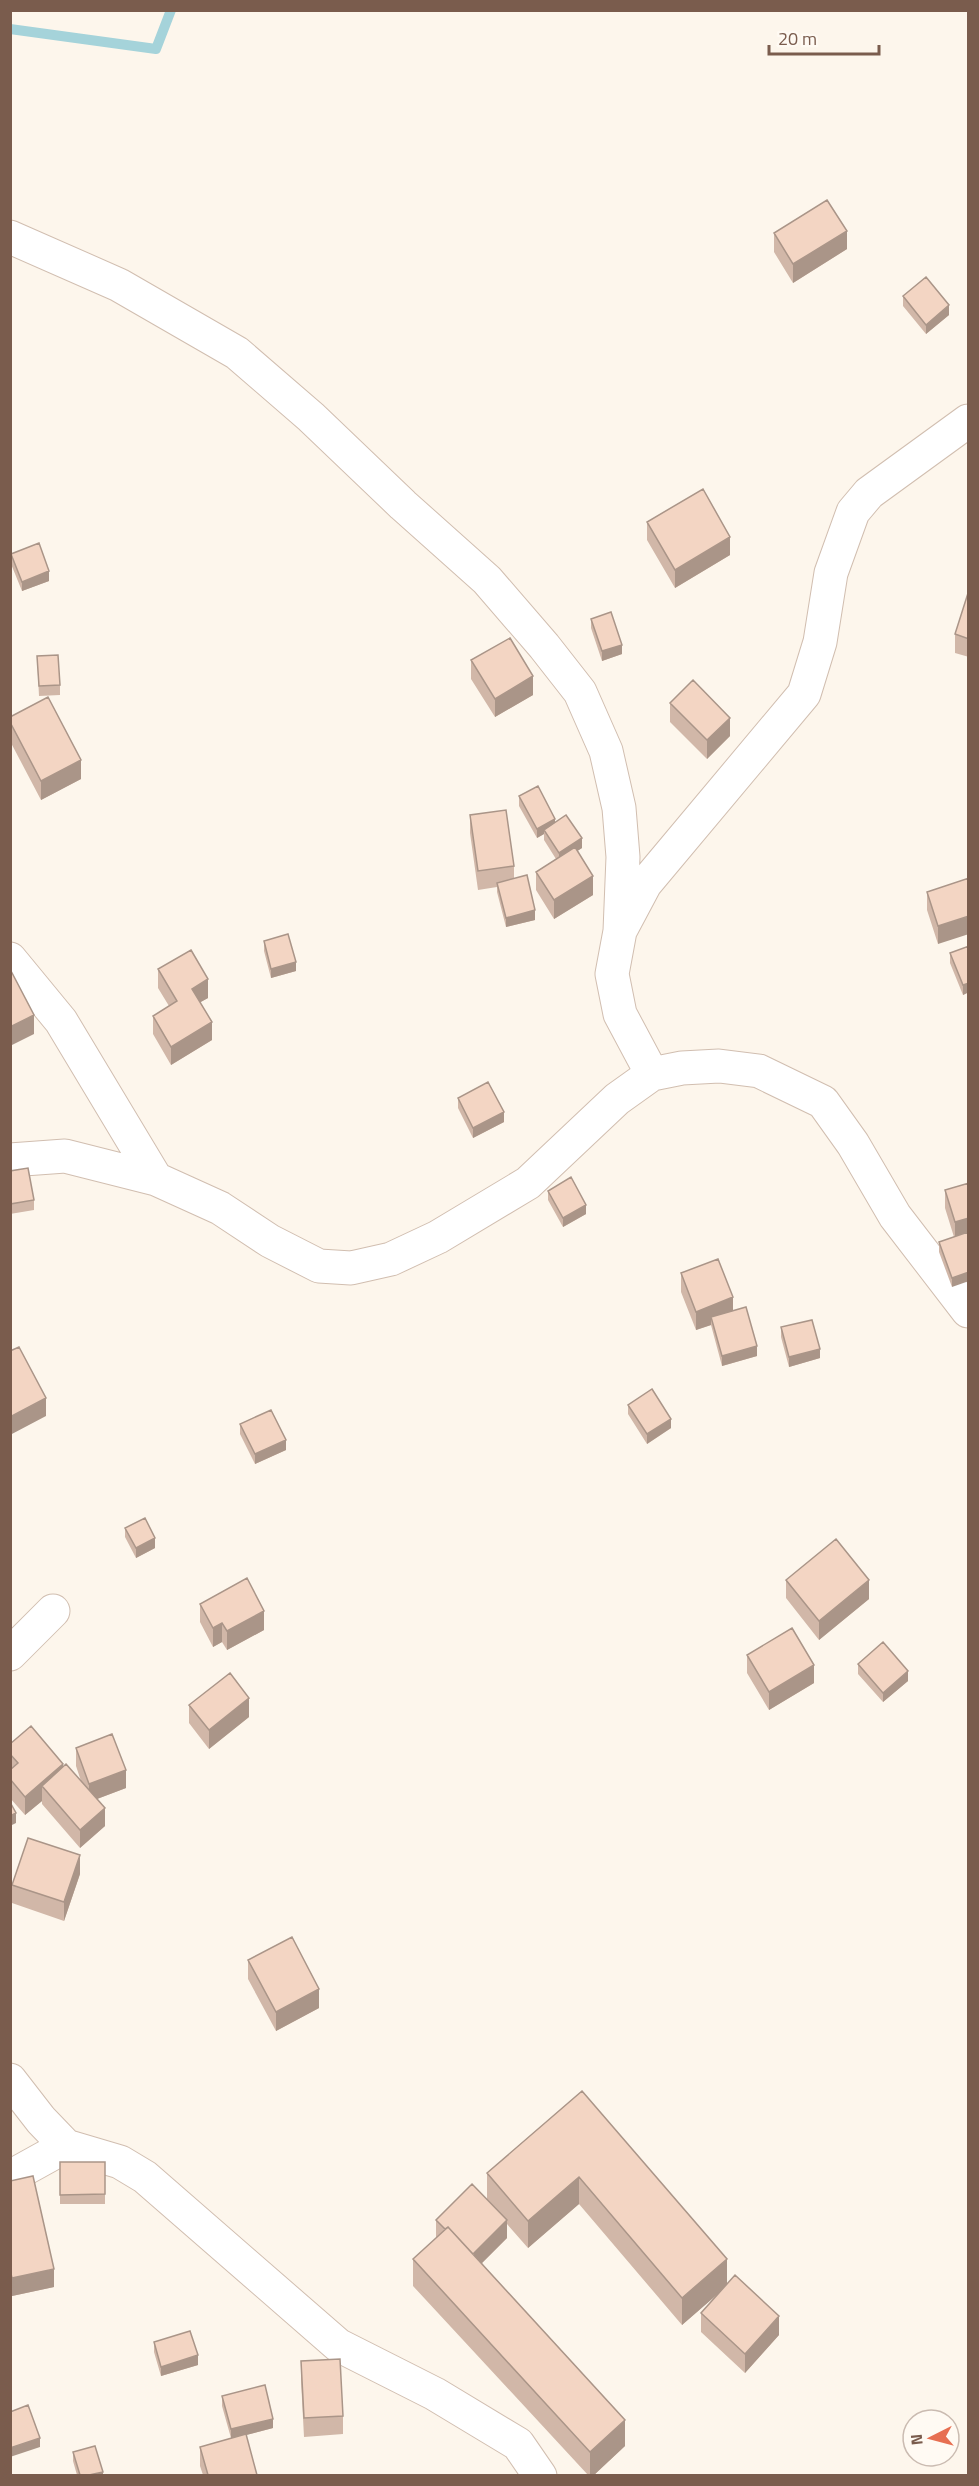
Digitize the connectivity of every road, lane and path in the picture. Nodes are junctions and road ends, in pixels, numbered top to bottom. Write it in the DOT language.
graph roads {
  1 [pos="10,237"];
  2 [pos="969,421"];
  3 [pos="620,931"];
  4 [pos="10,958"];
  5 [pos="652,1074"];
  6 [pos="10,1160"];
  7 [pos="156,1179"];
  8 [pos="969,1311"];
  9 [pos="53,1611"];
  10 [pos="10,1654"];
  11 [pos="10,2080"];
  12 [pos="66,2146"];
  13 [pos="10,2177"];
  14 [pos="540,2475"];
  1 -- 3 [label="street"];
  2 -- 3 [label="street"];
  3 -- 5 [label="street"];
  4 -- 7 [label="street"];
  5 -- 7 [label="street"];
  5 -- 8 [label="street"];
  6 -- 7 [label="street"];
  9 -- 10 [label="street"];
  11 -- 12 [label="street"];
  12 -- 13 [label="street"];
  12 -- 14 [label="street"];
}
